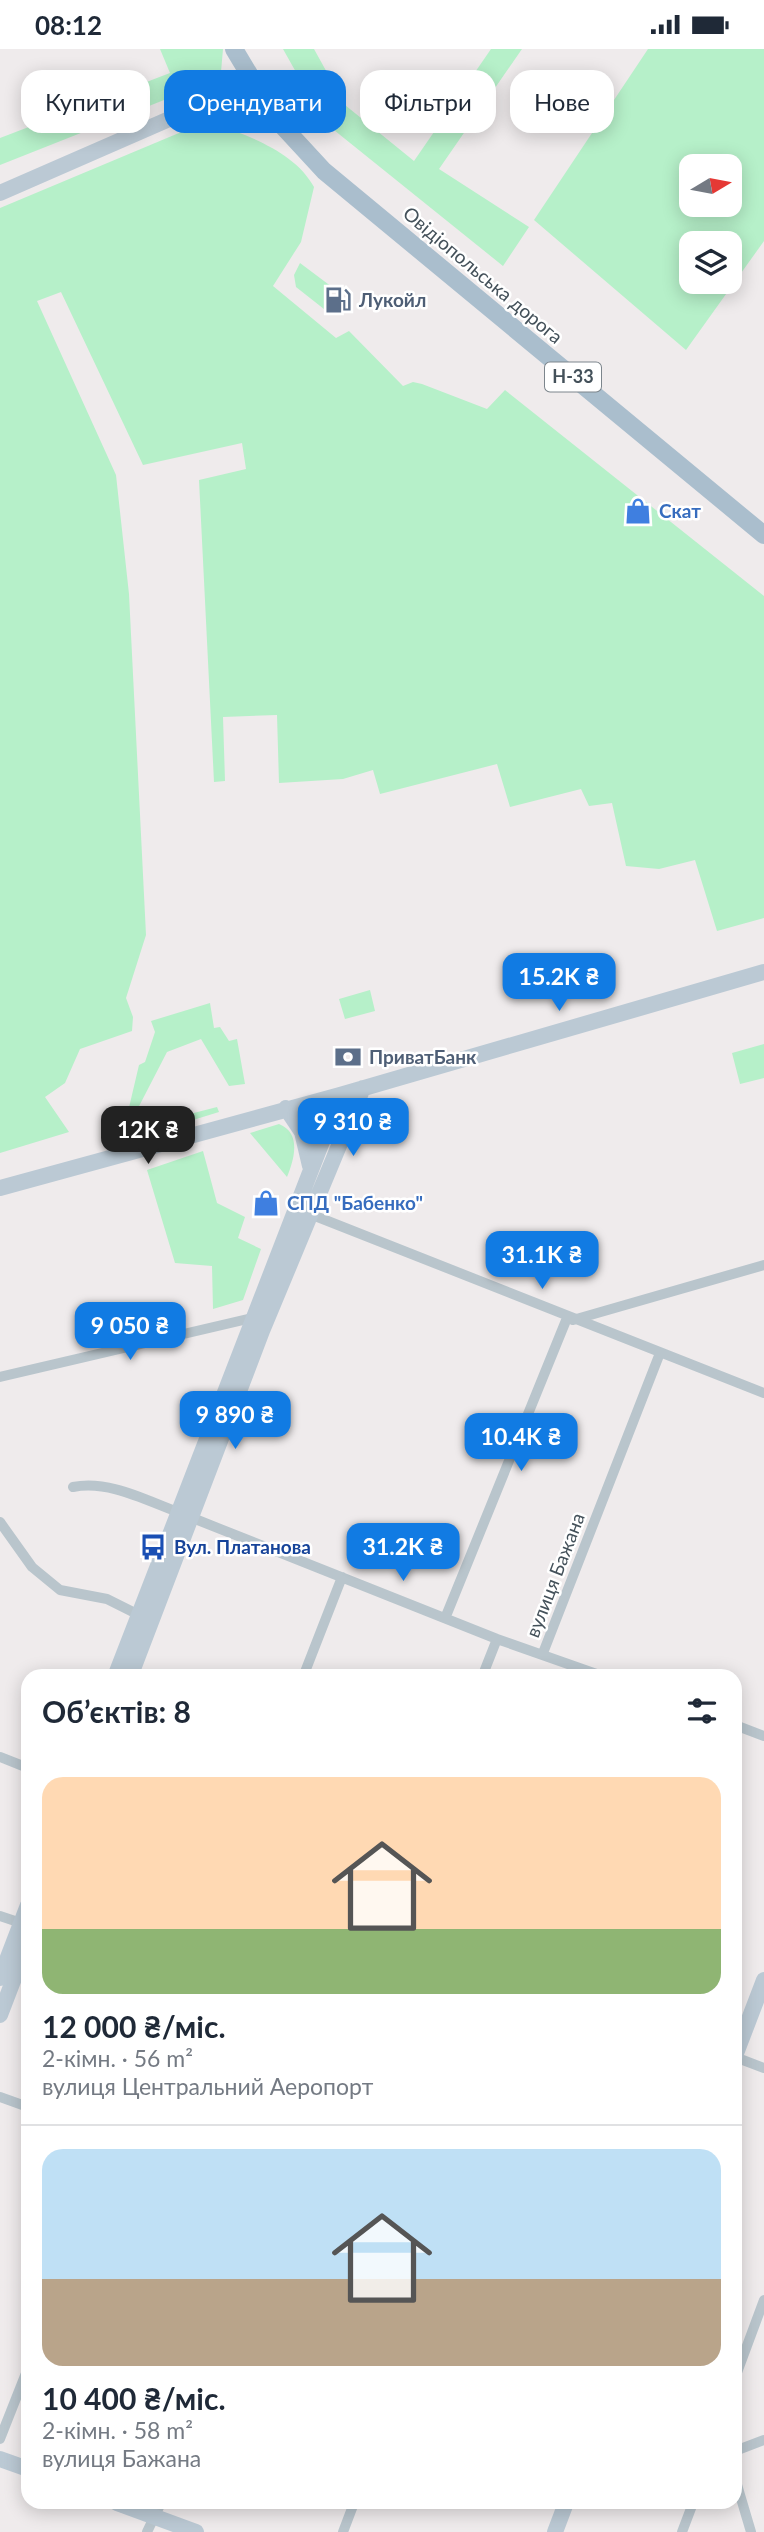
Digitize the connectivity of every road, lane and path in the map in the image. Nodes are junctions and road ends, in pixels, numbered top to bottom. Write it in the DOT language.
graph roads {
  1 [pos="234,49"];
  2 [pos="247,70"];
  3 [pos="164,121"];
  4 [pos="289,133"];
  5 [pos="0,193"];
  6 [pos="764,535"];
  7 [pos="764,972"];
  8 [pos="363,1088"];
  9 [pos="340,1095"];
  10 [pos="286,1108"];
  11 [pos="310,1168"];
  12 [pos="0,1188"];
  13 [pos="310,1214"];
  14 [pos="764,1265"];
  15 [pos="253,1318"];
  16 [pos="570,1319"];
  17 [pos="660,1353"];
  18 [pos="0,1377"];
  19 [pos="764,1393"];
  20 [pos="73,1487"];
  21 [pos="184,1515"];
  22 [pos="0,1522"];
  23 [pos="342,1577"];
  24 [pos="139,1615"];
  25 [pos="446,1616"];
  26 [pos="497,1639"];
  27 [pos="543,1653"];
  28 [pos="118,1669"];
  29 [pos="133,1669"];
  30 [pos="306,1669"];
  31 [pos="485,1669"];
  32 [pos="584,1669"];
  33 [pos="742,1728"];
  34 [pos="764,1736"];
  35 [pos="0,1757"];
  36 [pos="21,1765"];
  37 [pos="0,1916"];
  38 [pos="21,1923"];
  39 [pos="21,1960"];
  40 [pos="0,1978"];
  41 [pos="764,1982"];
  42 [pos="0,2015"];
  43 [pos="742,2035"];
  44 [pos="742,2054"];
  45 [pos="764,2068"];
  46 [pos="0,2097"];
  47 [pos="21,2105"];
  48 [pos="764,2300"];
  49 [pos="742,2359"];
  50 [pos="21,2386"];
  51 [pos="0,2439"];
  52 [pos="764,2441"];
  53 [pos="742,2449"];
  54 [pos="0,2459"];
  55 [pos="21,2466"];
  56 [pos="742,2502"];
  57 [pos="158,2509"];
  58 [pos="352,2509"];
  59 [pos="564,2509"];
  60 [pos="692,2509"];
  61 [pos="147,2532"];
  62 [pos="196,2532"];
  63 [pos="343,2532"];
  64 [pos="555,2532"];
  65 [pos="682,2532"];
  66 [pos="751,2532"];
  1 -- 2 [label="main road, Овідіопольська дорога"];
  3 -- 5 [label="main road"];
  4 -- 6 [label="main road, Овідіопольська дорога / Н-33"];
  7 -- 8 [label="main road"];
  8 -- 9 [label="main road"];
  8 -- 13 [label="main road"];
  9 -- 10 [label="main road"];
  9 -- 11 [label="main road"];
  10 -- 11 [label="main road"];
  10 -- 12 [label="main road"];
  11 -- 15 [label="main road"];
  13 -- 16 [label="street"];
  13 -- 21 [label="main road"];
  14 -- 16 [label="street"];
  15 -- 18 [label="street"];
  15 -- 21 [label="main road"];
  16 -- 17 [label="street"];
  16 -- 25 [label="street"];
  17 -- 19 [label="street"];
  17 -- 27 [label="street, вулиця Бажана"];
  20 -- 21 [label="street"];
  21 -- 23 [label="street"];
  21 -- 24 [label="main road"];
  21 -- 29 [label="main road"];
  22 -- 24 [label="street"];
  23 -- 25 [label="street"];
  23 -- 30 [label="street"];
  24 -- 28 [label="main road"];
  25 -- 26 [label="street"];
  26 -- 27 [label="street"];
  26 -- 31 [label="street, вулиця Бажана"];
  27 -- 32 [label="street"];
  33 -- 34 [label="street"];
  35 -- 36 [label="street"];
  37 -- 38 [label="street"];
  38 -- 40 [label="main road"];
  39 -- 42 [label="main road"];
  41 -- 43 [label="main road"];
  44 -- 45 [label="street"];
  46 -- 47 [label="street"];
  48 -- 49 [label="street"];
  50 -- 51 [label="street"];
  52 -- 53 [label="street"];
  54 -- 55 [label="main road"];
  56 -- 66 [label="street"];
  57 -- 61 [label="street"];
  57 -- 62 [label="main road"];
  58 -- 63 [label="street"];
  59 -- 64 [label="main road"];
  60 -- 65 [label="street"];
}
